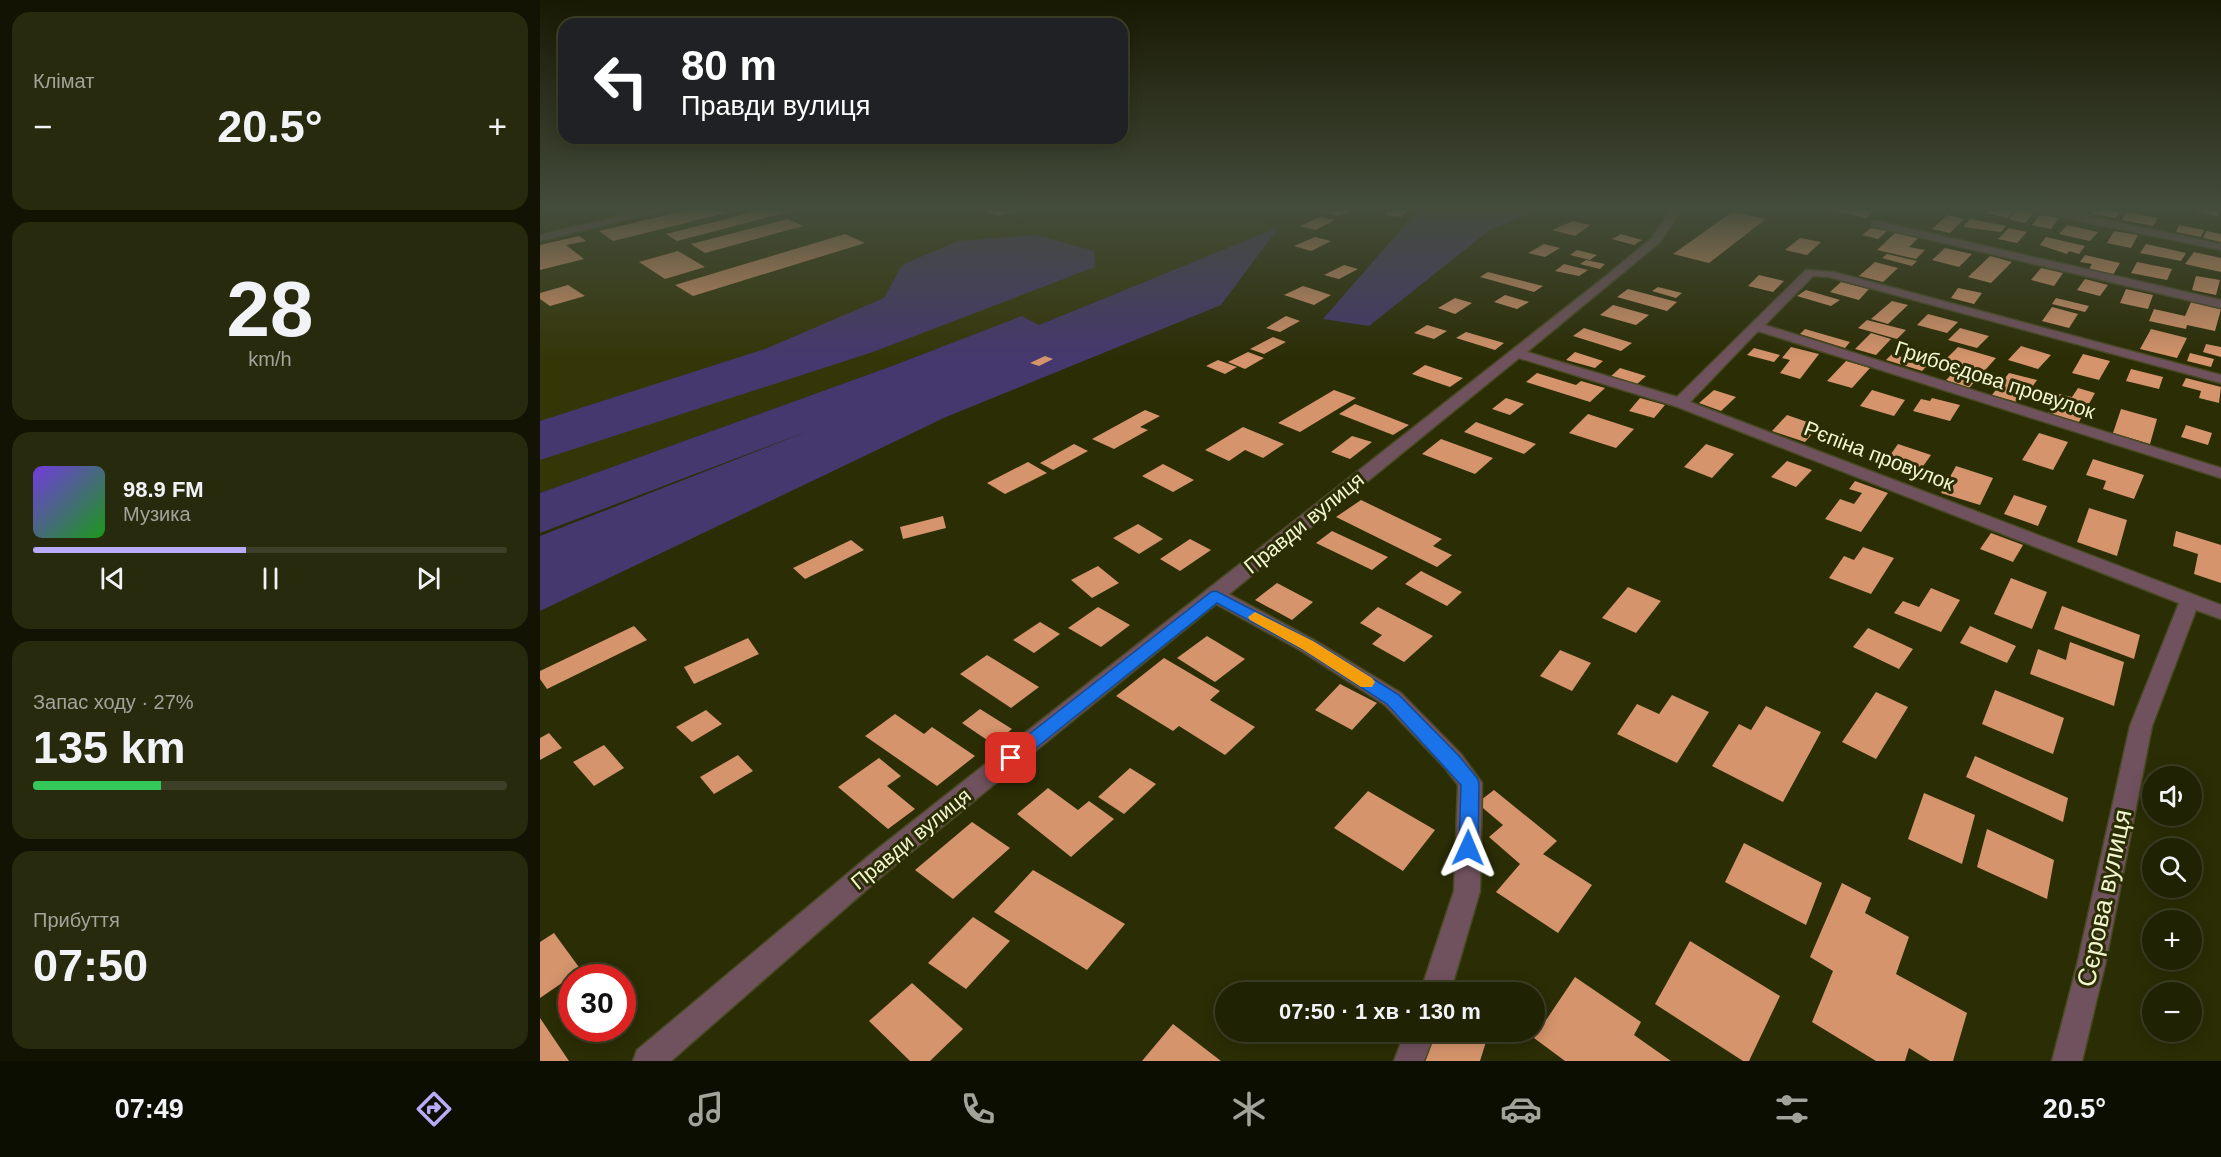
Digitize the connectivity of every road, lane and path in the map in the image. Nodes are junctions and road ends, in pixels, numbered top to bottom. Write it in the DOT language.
graph roads {
  1 [pos="1632,260"];
  2 [pos="2029,260"];
  3 [pos="2221,304"];
  4 [pos="1755,326"];
  5 [pos="1516,353"];
  6 [pos="2221,379"];
  7 [pos="1680,403"];
  8 [pos="2221,473"];
  9 [pos="1216,596"];
  10 [pos="2190,601"];
  11 [pos="2221,612"];
  12 [pos="1438,982"];
  13 [pos="1416,1042"];
  14 [pos="648,1061"];
  15 [pos="1409,1061"];
  16 [pos="2067,1061"];
  1 -- 5 [label="street, Правди вулиця"];
  2 -- 3 [label="street"];
  4 -- 6 [label="street"];
  4 -- 7 [label="street"];
  4 -- 8 [label="street, Грибоєдова провулок"];
  5 -- 7 [label="street, Рєпіна провулок"];
  5 -- 9 [label="street, Правди вулиця"];
  7 -- 10 [label="street, Рєпіна провулок"];
  9 -- 12 [label="street"];
  9 -- 14 [label="street, Правди вулиця"];
  10 -- 11 [label="street, Рєпіна провулок"];
  10 -- 16 [label="street, Сєрова вулиця"];
  13 -- 15 [label="street"];
}
